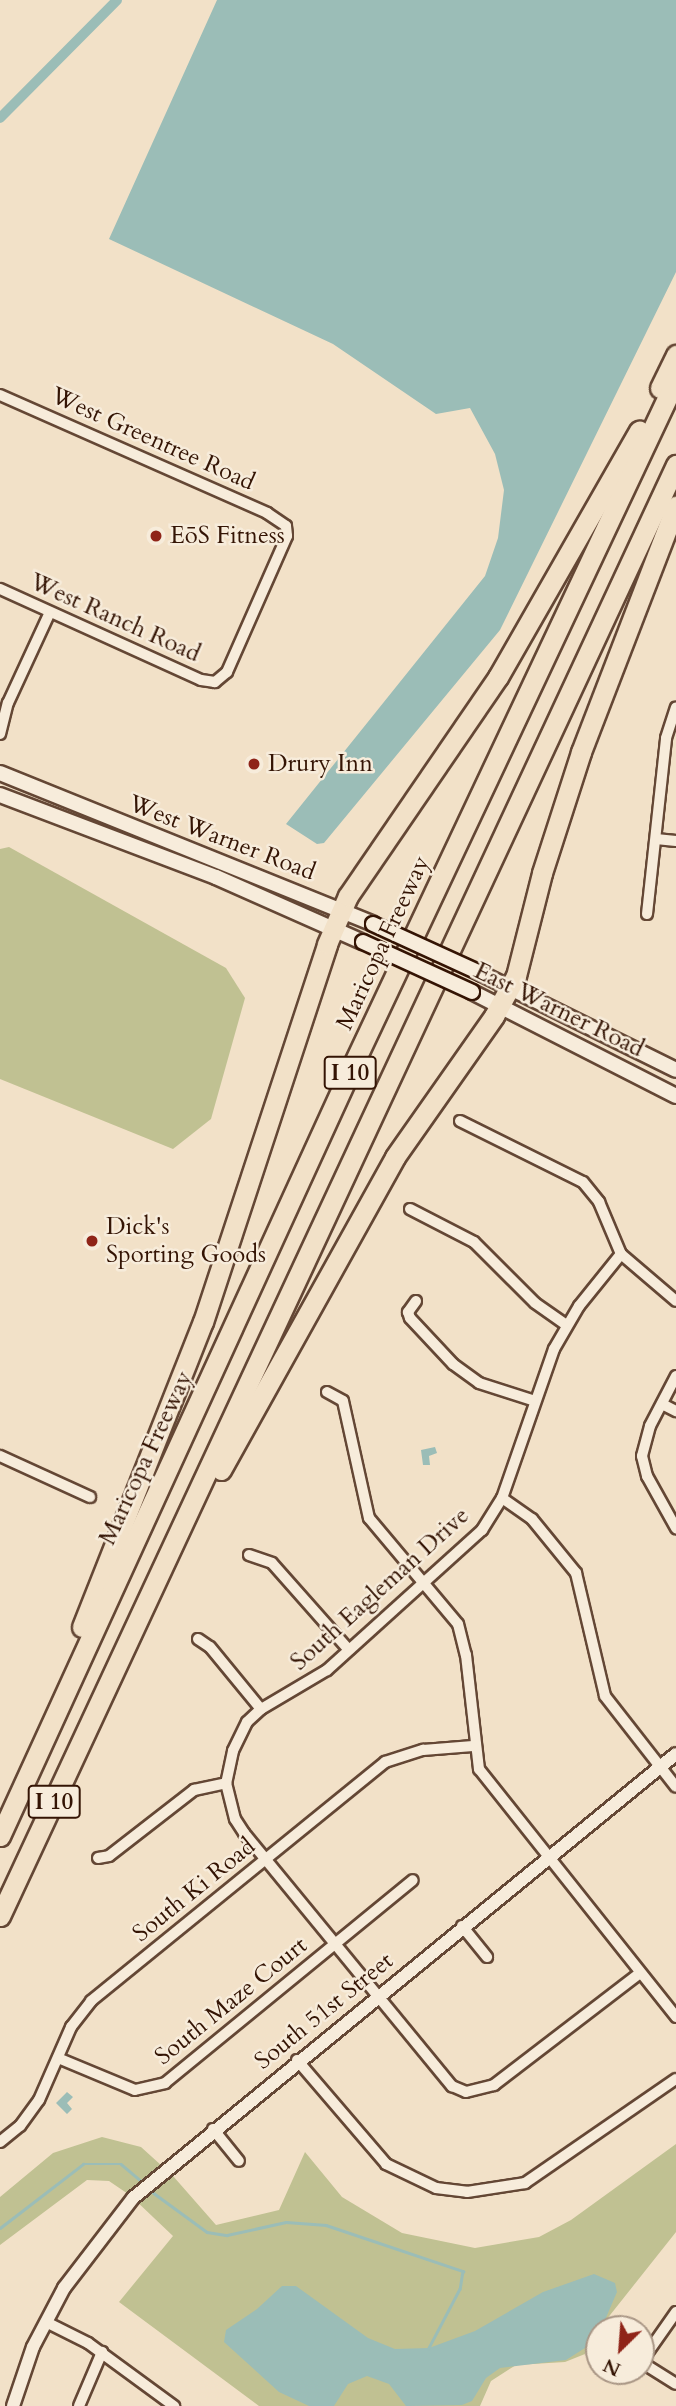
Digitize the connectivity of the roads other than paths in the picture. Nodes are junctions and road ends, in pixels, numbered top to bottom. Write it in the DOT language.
graph roads {
  1 [pos="676,355"];
  2 [pos="676,379"];
  3 [pos="0,395"];
  4 [pos="676,465"];
  5 [pos="676,506"];
  6 [pos="0,589"];
  7 [pos="50,612"];
  8 [pos="215,682"];
  9 [pos="4,708"];
  10 [pos="675,715"];
  11 [pos="0,734"];
  12 [pos="0,773"];
  13 [pos="0,784"];
  14 [pos="0,795"];
  15 [pos="97,815"];
  16 [pos="656,839"];
  17 [pos="676,841"];
  18 [pos="647,914"];
  19 [pos="340,921"];
  20 [pos="427,949"];
  21 [pos="421,968"];
  22 [pos="511,987"];
  23 [pos="501,1006"];
  24 [pos="676,1070"];
  25 [pos="676,1096"];
  26 [pos="460,1121"];
  27 [pos="410,1209"];
  28 [pos="621,1254"];
  29 [pos="416,1301"];
  30 [pos="676,1301"];
  31 [pos="567,1325"];
  32 [pos="676,1377"];
  33 [pos="327,1392"];
  34 [pos="535,1401"];
  35 [pos="662,1404"];
  36 [pos="676,1411"];
  37 [pos="0,1456"];
  38 [pos="90,1497"];
  39 [pos="502,1497"];
  40 [pos="676,1528"];
  41 [pos="249,1555"];
  42 [pos="425,1583"];
  43 [pos="198,1639"];
  44 [pos="349,1650"];
  45 [pos="107,1687"];
  46 [pos="261,1709"];
  47 [pos="473,1746"];
  48 [pos="676,1754"];
  49 [pos="660,1767"];
  50 [pos="31,1770"];
  51 [pos="226,1783"];
  52 [pos="676,1787"];
  53 [pos="0,1836"];
  54 [pos="548,1857"];
  55 [pos="98,1858"];
  56 [pos="266,1860"];
  57 [pos="413,1880"];
  58 [pos="0,1916"];
  59 [pos="462,1926"];
  60 [pos="334,1945"];
  61 [pos="487,1957"];
  62 [pos="640,1973"];
  63 [pos="376,1996"];
  64 [pos="676,2017"];
  65 [pos="58,2058"];
  66 [pos="297,2060"];
  67 [pos="676,2078"];
  68 [pos="212,2129"];
  69 [pos="0,2142"];
  70 [pos="239,2161"];
  71 [pos="676,2312"];
  72 [pos="46,2322"];
  73 [pos="655,2342"];
  74 [pos="102,2352"];
  75 [pos="655,2371"];
  76 [pos="676,2384"];
  77 [pos="13,2406"];
  78 [pos="79,2406"];
  79 [pos="174,2406"];
  1 -- 19 [label="highway"];
  2 -- 50 [label="highway, Maricopa Freeway / I 10"];
  3 -- 8 [label="street, West Greentree Road"];
  4 -- 45 [label="highway, I 10"];
  5 -- 22 [label="highway"];
  6 -- 7 [label="street, West Ranch Road"];
  7 -- 8 [label="street, West Ranch Road"];
  7 -- 9 [label="street"];
  9 -- 11 [label="street"];
  10 -- 16 [label="street"];
  12 -- 15 [label="main road, West Warner Road"];
  13 -- 15 [label="main road"];
  14 -- 19 [label="main road, West Warner Road"];
  15 -- 19 [label="main road, West Warner Road"];
  16 -- 17 [label="street"];
  16 -- 18 [label="street"];
  19 -- 20 [label="main road, West Warner Road, bridge"];
  19 -- 21 [label="main road, West Warner Road, bridge"];
  19 -- 50 [label="highway"];
  20 -- 22 [label="main road, East Warner Road, bridge"];
  21 -- 23 [label="main road, East Warner Road, bridge"];
  22 -- 23 [label="highway"];
  22 -- 24 [label="main road, East Warner Road"];
  23 -- 25 [label="main road, East Warner Road"];
  23 -- 45 [label="highway"];
  26 -- 28 [label="street"];
  27 -- 31 [label="street"];
  28 -- 30 [label="street"];
  28 -- 31 [label="street, South Eagleman Drive"];
  29 -- 34 [label="street"];
  31 -- 34 [label="street, South Eagleman Drive"];
  32 -- 35 [label="street"];
  33 -- 42 [label="street"];
  34 -- 39 [label="street, South Eagleman Drive"];
  35 -- 36 [label="street"];
  35 -- 40 [label="street"];
  37 -- 38 [label="street"];
  39 -- 42 [label="street, South Eagleman Drive"];
  39 -- 49 [label="street"];
  41 -- 44 [label="street"];
  42 -- 44 [label="street, South Eagleman Drive"];
  42 -- 47 [label="street"];
  43 -- 46 [label="street"];
  44 -- 46 [label="street, South Eagleman Drive"];
  45 -- 58 [label="highway, I 10"];
  46 -- 51 [label="street, South Eagleman Drive"];
  47 -- 54 [label="street"];
  47 -- 56 [label="street, South Ki Road"];
  48 -- 49 [label="street, South 51st Street"];
  49 -- 52 [label="street"];
  49 -- 54 [label="street, South 51st Street"];
  50 -- 53 [label="highway, Maricopa Freeway / I 10"];
  51 -- 55 [label="street"];
  51 -- 56 [label="street, South Eagleman Drive"];
  54 -- 59 [label="street, South 51st Street"];
  54 -- 62 [label="street"];
  56 -- 60 [label="street, South Eagleman Drive"];
  56 -- 65 [label="street, South Ki Road"];
  57 -- 60 [label="street, South Maze Court"];
  59 -- 61 [label="street"];
  59 -- 63 [label="street, South 51st Street"];
  60 -- 63 [label="street, South Eagleman Drive"];
  60 -- 65 [label="street, South Maze Court"];
  62 -- 63 [label="street, South Eagleman Drive"];
  62 -- 64 [label="street"];
  63 -- 66 [label="street, South 51st Street"];
  65 -- 69 [label="street, South Ki Road"];
  66 -- 67 [label="street"];
  66 -- 68 [label="street, South 51st Street"];
  68 -- 70 [label="street"];
  68 -- 72 [label="street, South 51st Street"];
  71 -- 73 [label="street"];
  72 -- 74 [label="street"];
  72 -- 77 [label="street, South 51st Street"];
  74 -- 78 [label="street"];
  74 -- 79 [label="street"];
  75 -- 76 [label="street"];
}
